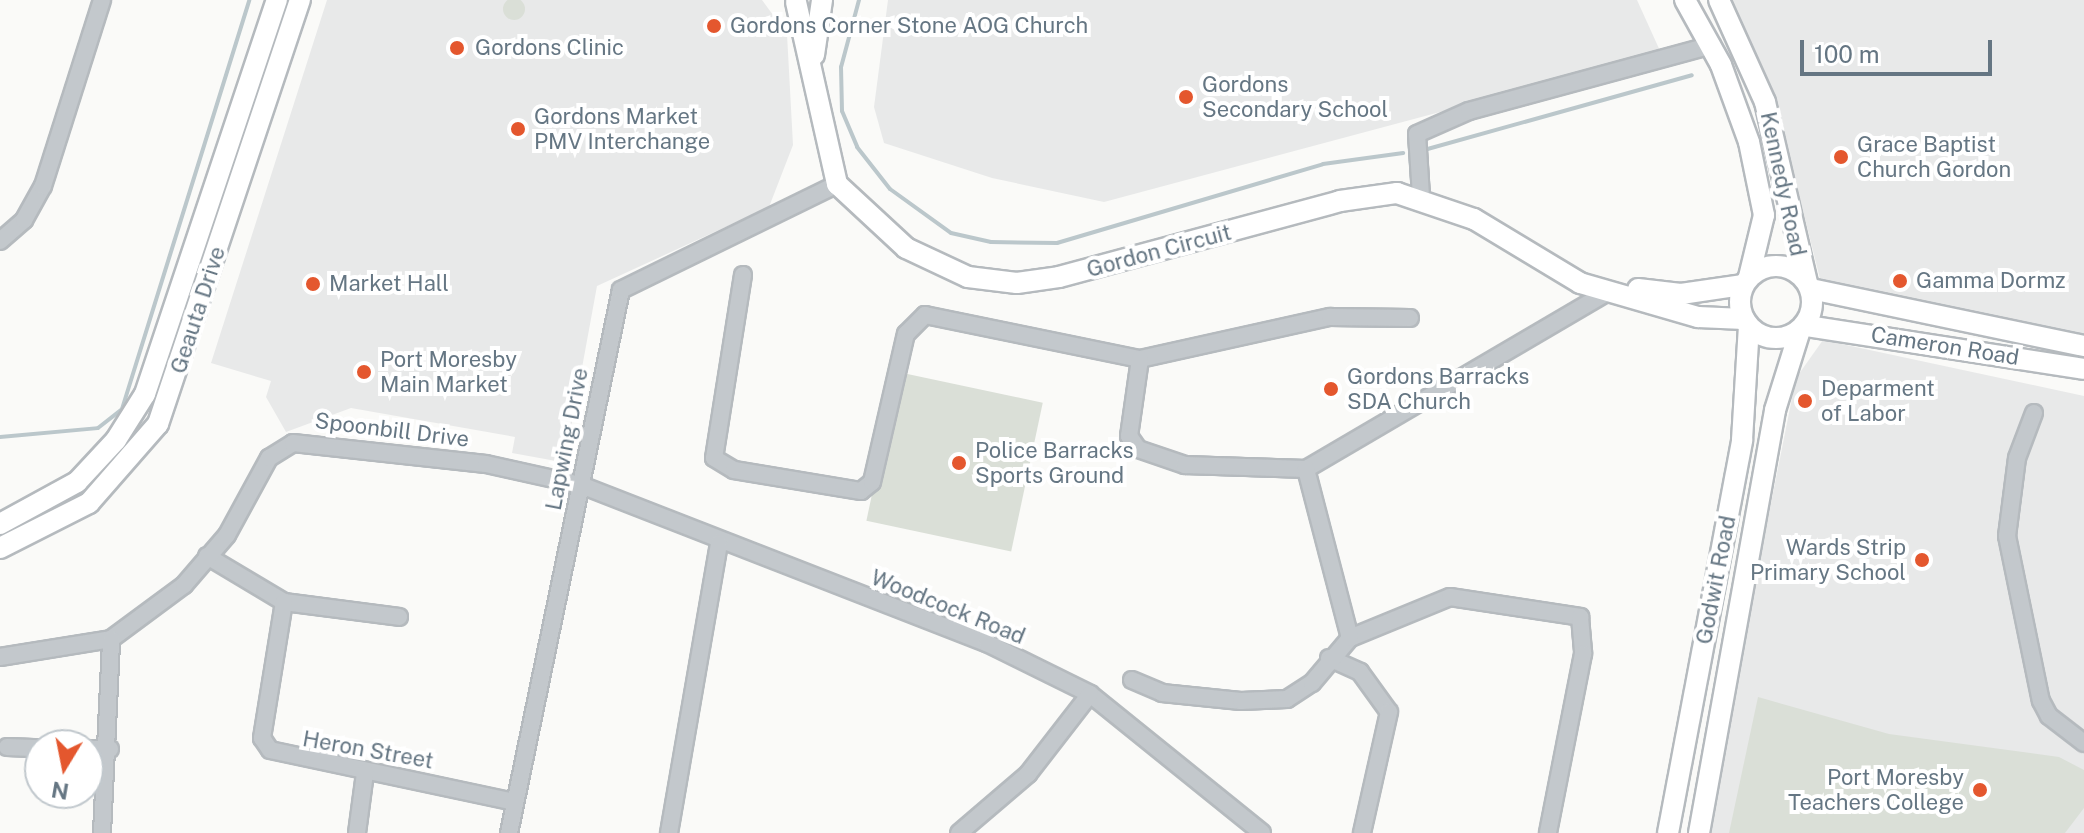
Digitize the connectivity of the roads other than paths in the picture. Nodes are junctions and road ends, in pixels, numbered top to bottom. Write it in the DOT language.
graph roads {
  1 [pos="102,0"];
  2 [pos="277,0"];
  3 [pos="300,0"];
  4 [pos="821,0"];
  5 [pos="1685,0"];
  6 [pos="1719,0"];
  7 [pos="795,1"];
  8 [pos="1712,45"];
  9 [pos="813,63"];
  10 [pos="837,184"];
  11 [pos="1421,196"];
  12 [pos="0,241"];
  13 [pos="743,275"];
  14 [pos="1746,281"];
  15 [pos="1809,286"];
  16 [pos="1608,292"];
  17 [pos="1410,318"];
  18 [pos="1747,323"];
  19 [pos="1803,328"];
  20 [pos="2084,346"];
  21 [pos="1140,359"];
  22 [pos="2084,369"];
  23 [pos="2034,413"];
  24 [pos="1306,469"];
  25 [pos="581,485"];
  26 [pos="0,524"];
  27 [pos="719,543"];
  28 [pos="0,548"];
  29 [pos="207,556"];
  30 [pos="284,602"];
  31 [pos="399,617"];
  32 [pos="1350,638"];
  33 [pos="111,639"];
  34 [pos="0,657"];
  35 [pos="1329,658"];
  36 [pos="1132,680"];
  37 [pos="1090,694"];
  38 [pos="2084,743"];
  39 [pos="7,747"];
  40 [pos="24,748"];
  41 [pos="104,749"];
  42 [pos="110,749"];
  43 [pos="365,773"];
  44 [pos="515,802"];
  45 [pos="971,830"];
  46 [pos="102,833"];
  47 [pos="357,833"];
  48 [pos="509,833"];
  49 [pos="669,833"];
  50 [pos="1262,833"];
  51 [pos="1362,833"];
  52 [pos="1548,833"];
  53 [pos="1668,833"];
  54 [pos="1699,833"];
  1 -- 12 [label="street"];
  2 -- 26 [label="main road, Geauta Drive"];
  3 -- 28 [label="main road, Geauta Drive"];
  4 -- 7 [label="main road"];
  4 -- 9 [label="main road"];
  5 -- 8 [label="main road, Kennedy Road"];
  6 -- 15 [label="main road, Kennedy Road"];
  7 -- 9 [label="main road"];
  8 -- 11 [label="street"];
  8 -- 14 [label="main road, Kennedy Road"];
  9 -- 10 [label="main road"];
  10 -- 11 [label="main road, Gordon Circuit"];
  10 -- 25 [label="street, Lapwing Drive"];
  11 -- 16 [label="main road, Gordon Circuit"];
  13 -- 21 [label="street"];
  14 -- 15 [label="main road"];
  14 -- 16 [label="main road, Gordon Circuit"];
  14 -- 18 [label="main road"];
  15 -- 19 [label="main road"];
  15 -- 20 [label="main road, Cameron Road"];
  16 -- 18 [label="main road, Gordon Circuit"];
  16 -- 24 [label="street"];
  17 -- 21 [label="street"];
  18 -- 19 [label="main road"];
  18 -- 53 [label="main road, Godwit Road"];
  19 -- 22 [label="main road, Cameron Road"];
  19 -- 54 [label="main road, Godwit Road"];
  21 -- 24 [label="street"];
  23 -- 38 [label="street"];
  24 -- 32 [label="street"];
  25 -- 27 [label="street, Woodcock Road"];
  25 -- 29 [label="street, Spoonbill Drive"];
  25 -- 44 [label="street, Lapwing Drive"];
  27 -- 37 [label="street, Woodcock Road"];
  27 -- 49 [label="street"];
  29 -- 30 [label="street"];
  29 -- 33 [label="street, Spoonbill Drive"];
  30 -- 31 [label="street"];
  30 -- 43 [label="street, Heron Street"];
  32 -- 35 [label="street"];
  32 -- 52 [label="street"];
  33 -- 34 [label="street, Spoonbill Drive"];
  33 -- 42 [label="street"];
  35 -- 36 [label="street"];
  35 -- 51 [label="street"];
  37 -- 45 [label="street"];
  37 -- 50 [label="street, Woodcock Road"];
  39 -- 40 [label="street"];
  41 -- 42 [label="street"];
  42 -- 46 [label="street"];
  43 -- 44 [label="street, Heron Street"];
  43 -- 47 [label="street"];
  44 -- 48 [label="street, Lapwing Drive"];
}
